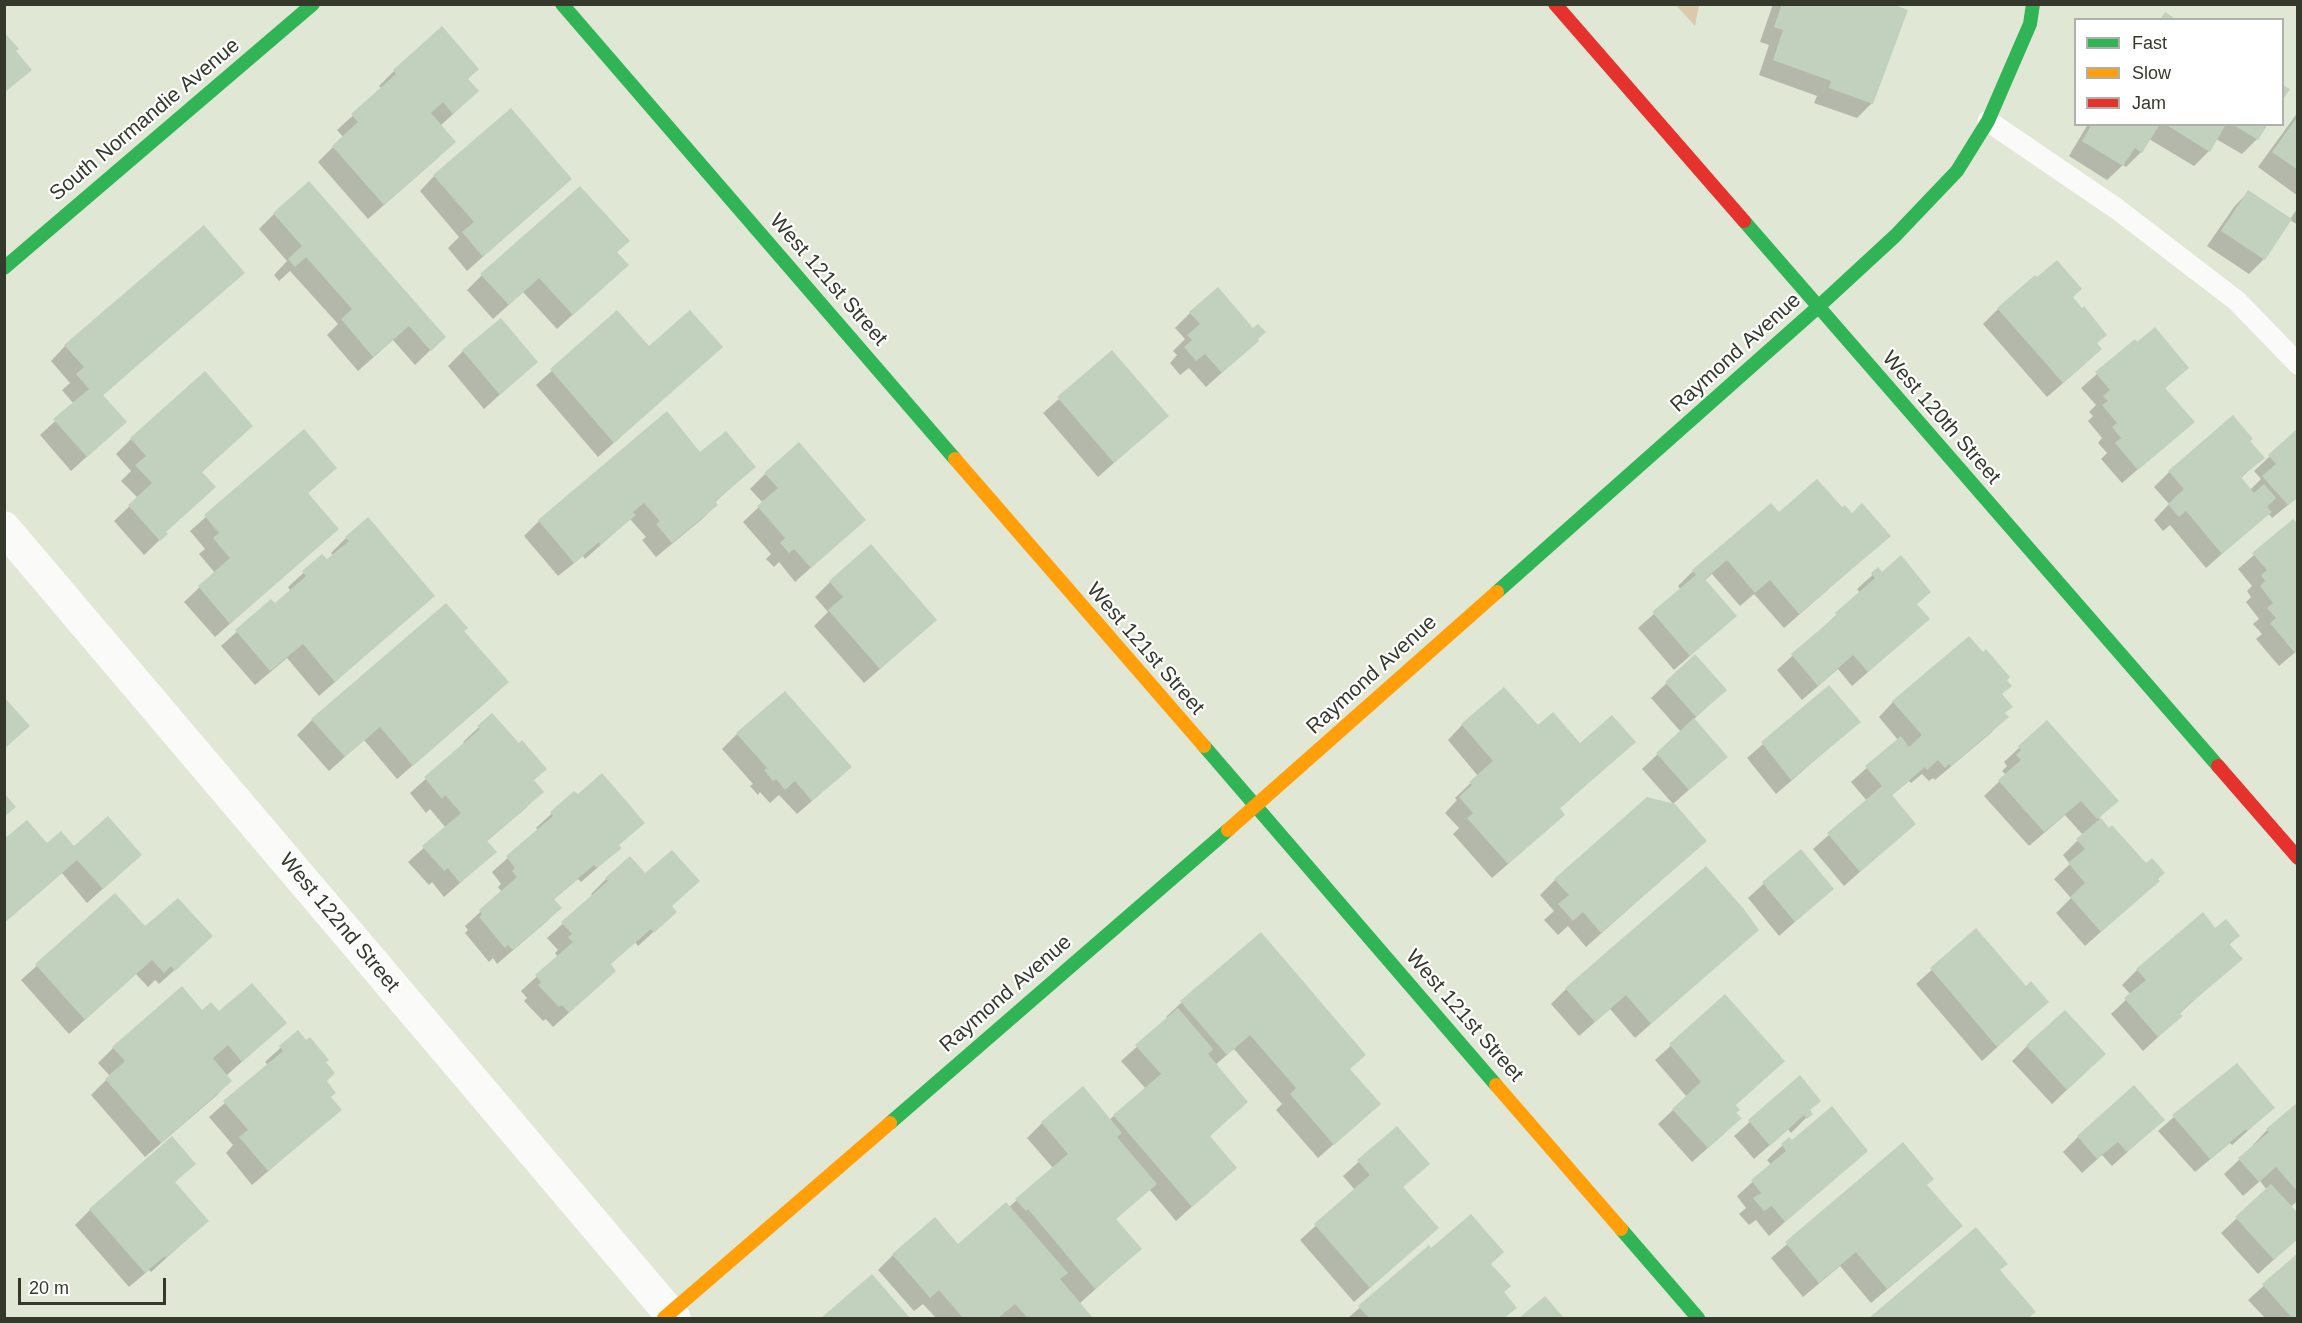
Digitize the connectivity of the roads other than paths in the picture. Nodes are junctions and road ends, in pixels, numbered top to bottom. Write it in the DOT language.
graph roads {
  1 [pos="313,4"];
  2 [pos="562,4"];
  3 [pos="1555,4"];
  4 [pos="2033,4"];
  5 [pos="1988,121"];
  6 [pos="4,268"];
  7 [pos="1817,308"];
  8 [pos="2298,364"];
  9 [pos="4,528"];
  10 [pos="1255,807"];
  11 [pos="2298,858"];
  12 [pos="669,1317"];
  13 [pos="1698,1318"];
  1 -- 6 [label="street, South Normandie Avenue"];
  2 -- 10 [label="street, West 121st Street"];
  3 -- 7 [label="street, West 120th Street"];
  4 -- 5 [label="street, Raymond Avenue"];
  5 -- 7 [label="street, Raymond Avenue"];
  5 -- 8 [label="lane"];
  7 -- 10 [label="street, Raymond Avenue"];
  7 -- 11 [label="street, West 120th Street"];
  9 -- 12 [label="street, West 122nd Street"];
  10 -- 12 [label="street, Raymond Avenue"];
  10 -- 13 [label="street, West 121st Street"];
}
